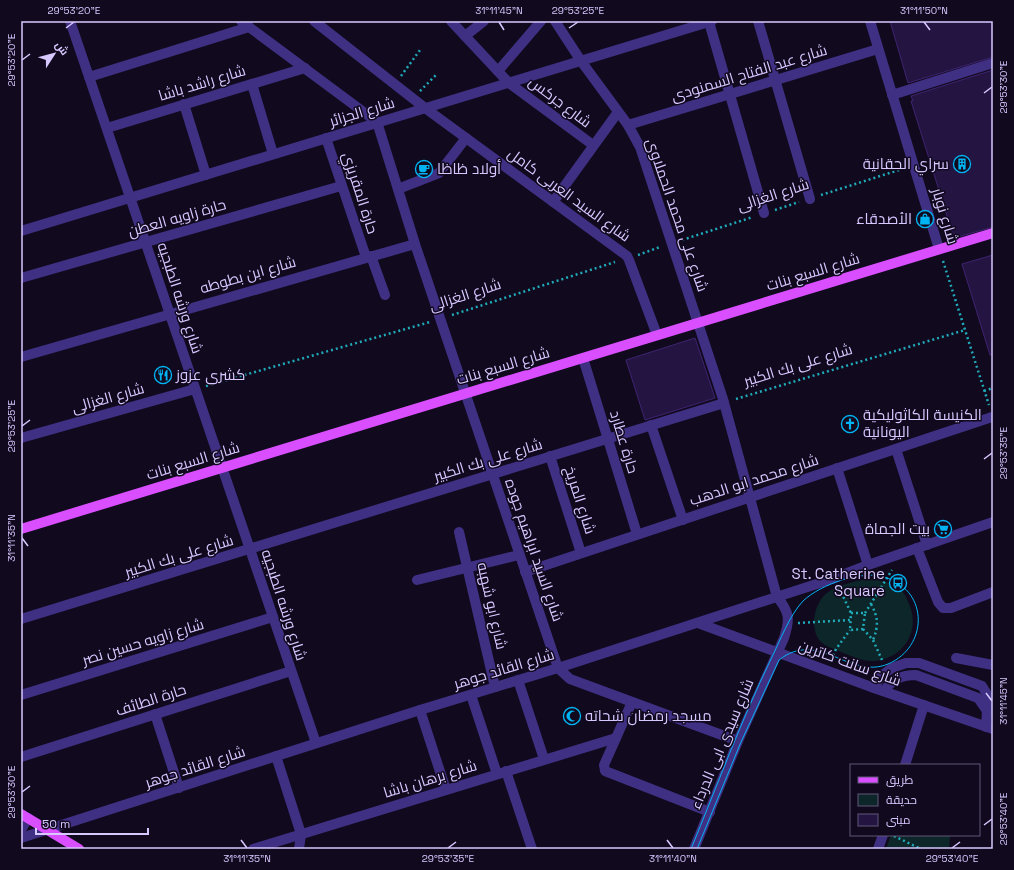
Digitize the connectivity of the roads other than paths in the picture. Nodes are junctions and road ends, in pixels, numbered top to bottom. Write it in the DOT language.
graph roads {
  1 [pos="70,21"];
  2 [pos="314,21"];
  3 [pos="451,21"];
  4 [pos="484,21"];
  5 [pos="541,21"];
  6 [pos="555,21"];
  7 [pos="758,21"];
  8 [pos="870,21"];
  9 [pos="706,22"];
  10 [pos="245,24"];
  11 [pos="465,36"];
  12 [pos="878,49"];
  13 [pos="581,61"];
  14 [pos="993,63"];
  15 [pos="306,68"];
  16 [pos="498,71"];
  17 [pos="89,77"];
  18 [pos="775,80"];
  19 [pos="509,83"];
  20 [pos="252,84"];
  21 [pos="730,94"];
  22 [pos="892,95"];
  23 [pos="184,104"];
  24 [pos="425,108"];
  25 [pos="618,112"];
  26 [pos="377,122"];
  27 [pos="628,125"];
  28 [pos="107,128"];
  29 [pos="326,138"];
  30 [pos="466,138"];
  31 [pos="593,145"];
  32 [pos="273,154"];
  33 [pos="206,175"];
  34 [pos="341,186"];
  35 [pos="398,189"];
  36 [pos="130,198"];
  37 [pos="810,199"];
  38 [pos="554,202"];
  39 [pos="764,213"];
  40 [pos="21,231"];
  41 [pos="993,233"];
  42 [pos="146,242"];
  43 [pos="415,244"];
  44 [pos="939,249"];
  45 [pos="369,257"];
  46 [pos="21,278"];
  47 [pos="385,295"];
  48 [pos="169,313"];
  49 [pos="698,322"];
  50 [pos="657,335"];
  51 [pos="21,357"];
  52 [pos="583,358"];
  53 [pos="195,389"];
  54 [pos="465,394"];
  55 [pos="724,403"];
  56 [pos="992,417"];
  57 [pos="651,425"];
  58 [pos="21,438"];
  59 [pos="608,439"];
  60 [pos="896,449"];
  61 [pos="550,456"];
  62 [pos="222,468"];
  63 [pos="838,468"];
  64 [pos="492,474"];
  65 [pos="749,498"];
  66 [pos="683,520"];
  67 [pos="993,522"];
  68 [pos="21,529"];
  69 [pos="459,532"];
  70 [pos="637,534"];
  71 [pos="927,544"];
  72 [pos="917,548"];
  73 [pos="250,550"];
  74 [pos="581,553"];
  75 [pos="519,555"];
  76 [pos="868,565"];
  77 [pos="468,568"];
  78 [pos="525,572"];
  79 [pos="417,580"];
  80 [pos="993,592"];
  81 [pos="777,597"];
  82 [pos="273,617"];
  83 [pos="21,619"];
  84 [pos="698,623"];
  85 [pos="789,624"];
  86 [pos="777,652"];
  87 [pos="993,665"];
  88 [pos="558,668"];
  89 [pos="291,671"];
  90 [pos="950,674"];
  91 [pos="518,680"];
  92 [pos="495,687"];
  93 [pos="874,688"];
  94 [pos="884,691"];
  95 [pos="471,695"];
  96 [pos="21,696"];
  97 [pos="632,702"];
  98 [pos="993,704"];
  99 [pos="924,705"];
  100 [pos="420,710"];
  101 [pos="155,714"];
  102 [pos="990,728"];
  103 [pos="616,738"];
  104 [pos="738,741"];
  105 [pos="316,743"];
  106 [pos="276,756"];
  107 [pos="21,757"];
  108 [pos="544,759"];
  109 [pos="905,764"];
  110 [pos="501,773"];
  111 [pos="179,788"];
  112 [pos="446,790"];
  113 [pos="710,812"];
  114 [pos="24,816"];
  115 [pos="21,830"];
  116 [pos="47,830"];
  117 [pos="301,834"];
  118 [pos="883,836"];
  119 [pos="21,838"];
  120 [pos="256,848"];
  121 [pos="79,849"];
  122 [pos="275,849"];
  123 [pos="299,849"];
  124 [pos="532,849"];
  125 [pos="694,849"];
  126 [pos="878,849"];
  1 -- 17 [label="street, شارع ورشه الطبجيه"];
  2 -- 24 [label="street, شارع السيد العربى كامل"];
  3 -- 11 [label="street, شارع جركس"];
  4 -- 11 [label="street"];
  5 -- 16 [label="street"];
  6 -- 13 [label="street, شارع على محمد الحملاوى"];
  7 -- 18 [label="street"];
  8 -- 12 [label="street, شارع نوبار"];
  9 -- 13 [label="street, شارع الجزائر"];
  9 -- 21 [label="street"];
  10 -- 15 [label="street"];
  10 -- 17 [label="street"];
  11 -- 16 [label="street, شارع جركس"];
  12 -- 18 [label="street, شارع عبد الفتاح السمنودى"];
  12 -- 22 [label="street, شارع نوبار"];
  13 -- 19 [label="street, شارع الجزائر"];
  13 -- 25 [label="street, شارع على محمد الحملاوى"];
  14 -- 22 [label="street"];
  15 -- 20 [label="street, شارع راشد باشا"];
  15 -- 26 [label="street"];
  16 -- 19 [label="street, شارع جركس"];
  17 -- 28 [label="street, شارع ورشه الطبجيه"];
  18 -- 21 [label="street, شارع عبد الفتاح السمنودى"];
  18 -- 37 [label="street"];
  19 -- 24 [label="street, شارع الجزائر"];
  19 -- 31 [label="street, شارع جركس"];
  20 -- 23 [label="street, شارع راشد باشا"];
  20 -- 32 [label="street"];
  21 -- 27 [label="street, شارع عبد الفتاح السمنودى"];
  21 -- 39 [label="street"];
  22 -- 44 [label="street, شارع نوبار"];
  23 -- 28 [label="street, شارع راشد باشا"];
  23 -- 33 [label="street"];
  24 -- 26 [label="street, شارع الجزائر"];
  24 -- 30 [label="street, شارع السيد العربى كامل"];
  25 -- 27 [label="street, شارع على محمد الحملاوى"];
  25 -- 31 [label="street"];
  26 -- 29 [label="street, شارع الجزائر"];
  26 -- 35 [label="street, شارع السيد ابراهيم جوده"];
  27 -- 49 [label="street, شارع على محمد الحملاوى"];
  28 -- 36 [label="street, شارع ورشه الطبجيه"];
  29 -- 32 [label="street, شارع الجزائر"];
  29 -- 34 [label="street, حارة المقريزي"];
  30 -- 35 [label="street"];
  30 -- 38 [label="street, شارع السيد العربى كامل"];
  31 -- 38 [label="street"];
  32 -- 33 [label="street, شارع الجزائر"];
  33 -- 36 [label="street, شارع الجزائر"];
  34 -- 42 [label="street, حارة زاويه العطن"];
  34 -- 45 [label="street, حارة المقريزي"];
  35 -- 43 [label="street, شارع السيد ابراهيم جوده"];
  36 -- 40 [label="street, شارع الجزائر"];
  36 -- 42 [label="street, شارع ورشه الطبجيه"];
  38 -- 50 [label="street, شارع السيد العربى كامل"];
  41 -- 44 [label="main road, شارع السبع بنات"];
  42 -- 46 [label="street, حارة زاويه العطن"];
  42 -- 48 [label="street, شارع ورشه الطبجيه"];
  43 -- 45 [label="street, شارع ابن بطوطه"];
  43 -- 54 [label="street, شارع السيد ابراهيم جوده"];
  44 -- 49 [label="main road, شارع السبع بنات"];
  45 -- 47 [label="street, حارة المقريزي"];
  45 -- 48 [label="street, شارع ابن بطوطه"];
  48 -- 51 [label="street, شارع ابن بطوطه"];
  48 -- 53 [label="street, شارع ورشه الطبجيه"];
  49 -- 50 [label="main road, شارع السبع بنات"];
  49 -- 55 [label="street, شارع على محمد الحملاوى"];
  50 -- 52 [label="main road, شارع السبع بنات"];
  52 -- 54 [label="main road, شارع السبع بنات"];
  52 -- 59 [label="street, حارة عطارد"];
  53 -- 58 [label="street, شارع الغزالى"];
  53 -- 62 [label="street, شارع ورشه الطبجيه"];
  54 -- 62 [label="main road, شارع السبع بنات"];
  54 -- 64 [label="street, شارع السيد ابراهيم جوده"];
  55 -- 57 [label="street, شارع على بك الكبير"];
  55 -- 65 [label="street, شارع على محمد الحملاوى"];
  56 -- 60 [label="street, شارع محمد ابو الدهب"];
  57 -- 59 [label="street, شارع على بك الكبير"];
  57 -- 66 [label="street"];
  59 -- 61 [label="street, شارع على بك الكبير"];
  59 -- 70 [label="street, حارة عطارد"];
  60 -- 63 [label="street, شارع محمد ابو الدهب"];
  60 -- 71 [label="street"];
  61 -- 64 [label="street, شارع على بك الكبير"];
  61 -- 74 [label="street, شارع المريخ"];
  62 -- 68 [label="main road, شارع السبع بنات"];
  62 -- 73 [label="street, شارع ورشه الطبجيه"];
  63 -- 65 [label="street, شارع محمد ابو الدهب"];
  63 -- 76 [label="street"];
  64 -- 73 [label="street, شارع على بك الكبير"];
  64 -- 75 [label="street, شارع السيد ابراهيم جوده"];
  65 -- 66 [label="street, شارع محمد ابو الدهب"];
  65 -- 81 [label="street, شارع على محمد الحملاوى"];
  66 -- 70 [label="street, شارع محمد ابو الدهب"];
  67 -- 71 [label="street, شارع القائد جوهر"];
  69 -- 77 [label="street, شارع ابو شهبه"];
  70 -- 74 [label="street, شارع محمد ابو الدهب"];
  71 -- 72 [label="street, شارع القائد جوهر"];
  72 -- 76 [label="street, شارع القائد جوهر"];
  72 -- 80 [label="street"];
  73 -- 82 [label="street, شارع ورشه الطبجيه"];
  73 -- 83 [label="street, شارع على بك الكبير"];
  74 -- 78 [label="street, شارع محمد ابو الدهب"];
  75 -- 77 [label="street"];
  75 -- 78 [label="street, شارع السيد ابراهيم جوده"];
  76 -- 81 [label="street, شارع القائد جوهر"];
  77 -- 79 [label="street"];
  77 -- 92 [label="street, شارع ابو شهبه"];
  78 -- 88 [label="street, شارع السيد ابراهيم جوده"];
  81 -- 84 [label="street, شارع القائد جوهر"];
  81 -- 85 [label="street, شارع على محمد الحملاوى"];
  82 -- 89 [label="street, شارع ورشه الطبجيه"];
  82 -- 96 [label="street, شارع زاويه حسين نصر"];
  84 -- 86 [label="street, شارع سانت كاترين"];
  84 -- 88 [label="street, شارع القائد جوهر"];
  85 -- 86 [label="street, شارع سيدى ابى الدرداء"];
  86 -- 93 [label="street, شارع سانت كاترين"];
  86 -- 104 [label="street, شارع سيدى ابى الدرداء"];
  87 -- 90 [label="street"];
  88 -- 91 [label="street, شارع القائد جوهر"];
  88 -- 97 [label="street"];
  89 -- 101 [label="street, حارة الطائف"];
  89 -- 105 [label="street, شارع ورشه الطبجيه"];
  90 -- 93 [label="street"];
  90 -- 98 [label="street"];
  91 -- 92 [label="street, شارع القائد جوهر"];
  91 -- 108 [label="street"];
  92 -- 95 [label="street, شارع القائد جوهر"];
  93 -- 94 [label="street, شارع سانت كاترين"];
  94 -- 99 [label="street, شارع سانت كاترين"];
  94 -- 102 [label="street"];
  95 -- 100 [label="street, شارع القائد جوهر"];
  95 -- 110 [label="street"];
  97 -- 103 [label="street"];
  97 -- 104 [label="street"];
  99 -- 102 [label="street, شارع سانت كاترين"];
  99 -- 109 [label="street"];
  100 -- 105 [label="street, شارع القائد جوهر"];
  100 -- 112 [label="street"];
  101 -- 107 [label="street, حارة الطائف"];
  101 -- 111 [label="street"];
  103 -- 108 [label="street, شارع برهان باشا"];
  103 -- 113 [label="street"];
  104 -- 113 [label="street, شارع سيدى ابى الدرداء"];
  105 -- 106 [label="street, شارع القائد جوهر"];
  106 -- 111 [label="street, شارع القائد جوهر"];
  106 -- 117 [label="street"];
  108 -- 110 [label="street, شارع برهان باشا"];
  110 -- 112 [label="street, شارع برهان باشا"];
  110 -- 124 [label="street"];
  111 -- 116 [label="street, شارع القائد جوهر"];
  112 -- 117 [label="street, شارع برهان باشا"];
  113 -- 125 [label="street, شارع سيدى ابى الدرداء"];
  114 -- 115 [label="street"];
  114 -- 116 [label="main road"];
  116 -- 119 [label="street, شارع القائد جوهر"];
  116 -- 121 [label="main road"];
  117 -- 120 [label="street, شارع برهان باشا"];
  117 -- 123 [label="street"];
  118 -- 126 [label="street"];
  120 -- 122 [label="street"];
}
